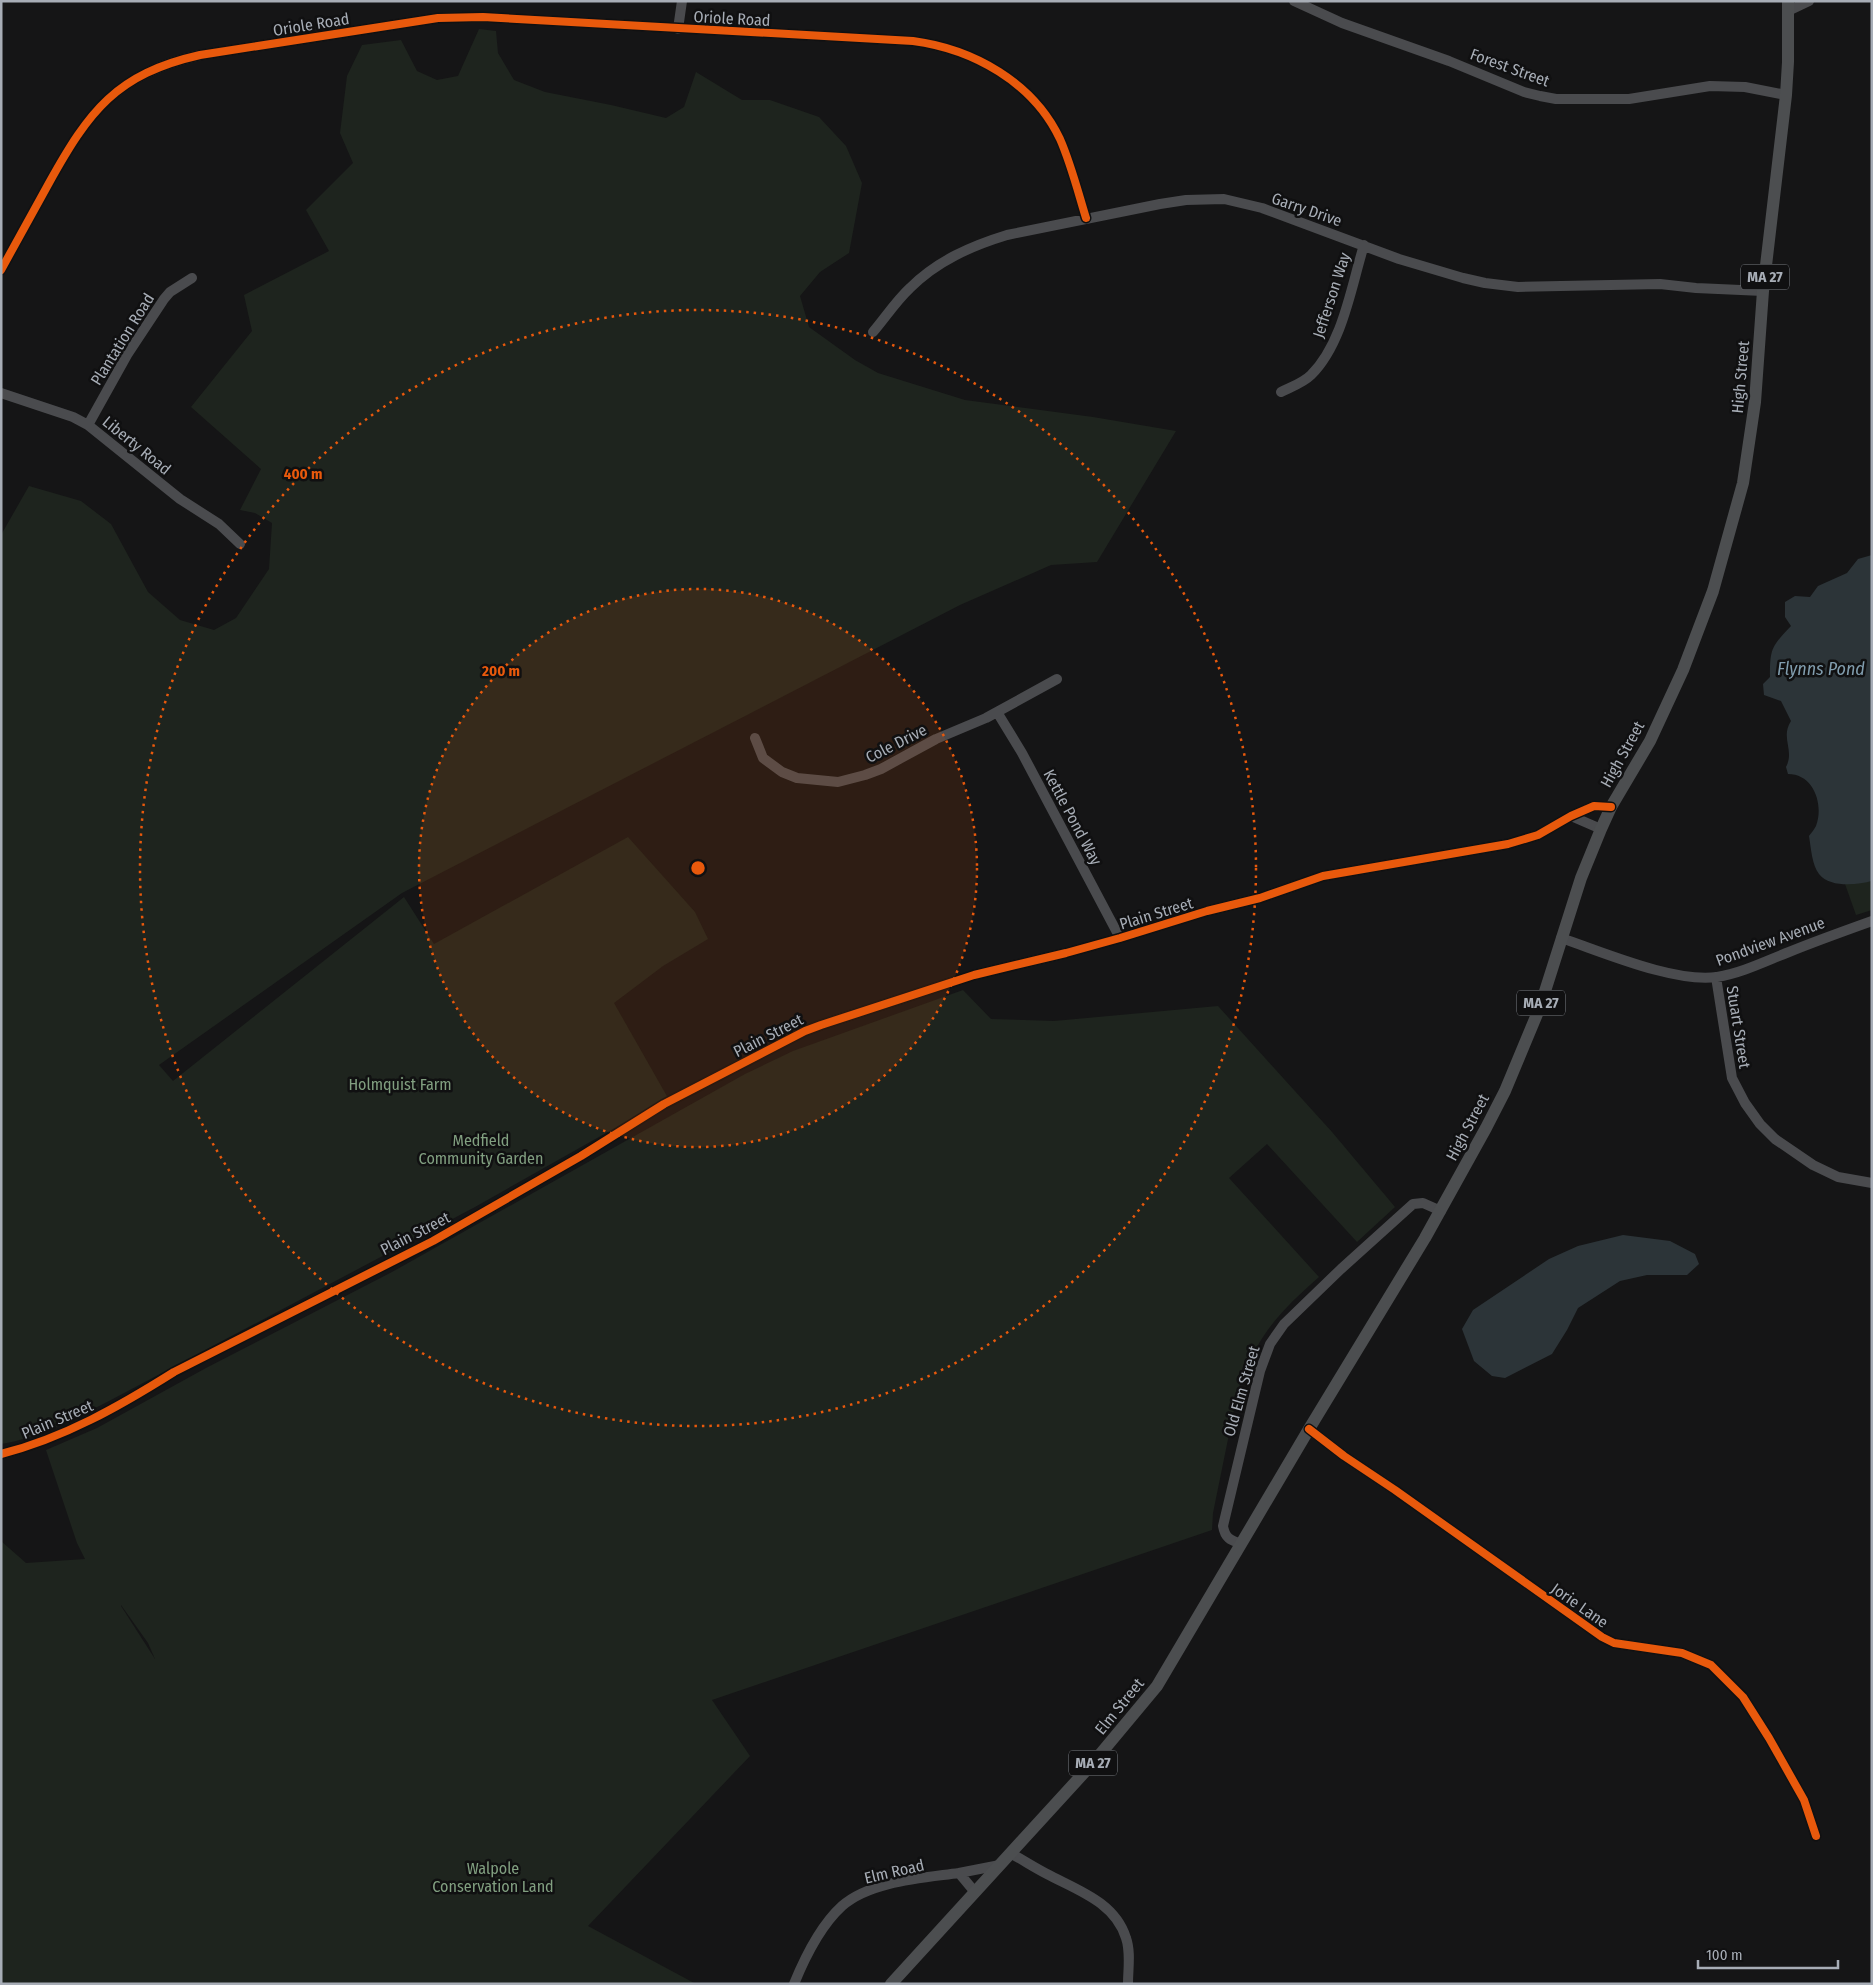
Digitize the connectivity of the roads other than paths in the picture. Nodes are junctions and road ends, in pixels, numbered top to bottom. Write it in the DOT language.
graph roads {
  1 [pos="682,1"];
  2 [pos="1294,1"];
  3 [pos="1809,1"];
  4 [pos="1788,6"];
  5 [pos="678,29"];
  6 [pos="1786,95"];
  7 [pos="1086,218"];
  8 [pos="1364,245"];
  9 [pos="1,270"];
  10 [pos="192,278"];
  11 [pos="1763,291"];
  12 [pos="873,332"];
  13 [pos="1281,392"];
  14 [pos="1,393"];
  15 [pos="88,425"];
  16 [pos="240,544"];
  17 [pos="1057,679"];
  18 [pos="997,712"];
  19 [pos="755,738"];
  20 [pos="1611,807"];
  21 [pos="1571,816"];
  22 [pos="1601,828"];
  23 [pos="1872,921"];
  24 [pos="1120,938"];
  25 [pos="1561,938"];
  26 [pos="1716,977"];
  27 [pos="1872,1183"];
  28 [pos="1440,1211"];
  29 [pos="1309,1429"];
  30 [pos="1,1454"];
  31 [pos="1259,1514"];
  32 [pos="1241,1544"];
  33 [pos="1816,1836"];
  34 [pos="1010,1853"];
  35 [pos="1000,1865"];
  36 [pos="959,1873"];
  37 [pos="974,1891"];
  38 [pos="794,1984"];
  39 [pos="891,1984"];
  40 [pos="1128,1984"];
  1 -- 5 [label="street"];
  2 -- 6 [label="street, Forest Street"];
  3 -- 4 [label="street"];
  4 -- 6 [label="main road, High Street / MA 27"];
  5 -- 7 [label="street, Oriole Road"];
  5 -- 9 [label="street, Oriole Road"];
  6 -- 11 [label="main road, High Street / MA 27"];
  7 -- 8 [label="street, Garry Drive"];
  7 -- 12 [label="street, Garry Drive"];
  8 -- 11 [label="street, Garry Drive"];
  8 -- 13 [label="street, Jefferson Way"];
  10 -- 15 [label="street, Plantation Road"];
  11 -- 20 [label="main road, High Street / MA 27"];
  14 -- 15 [label="street, Liberty Road"];
  15 -- 16 [label="street, Liberty Road"];
  17 -- 18 [label="street, Cole Drive"];
  18 -- 19 [label="street, Cole Drive"];
  18 -- 24 [label="street, Kettle Pond Way"];
  20 -- 21 [label="street, Plain Street"];
  20 -- 22 [label="main road, High Street / MA 27"];
  21 -- 22 [label="street"];
  21 -- 24 [label="street, Plain Street"];
  22 -- 25 [label="main road, High Street / MA 27"];
  23 -- 26 [label="street, Pondview Avenue"];
  24 -- 30 [label="street, Plain Street"];
  25 -- 26 [label="street, Pondview Avenue"];
  25 -- 28 [label="main road, High Street / MA 27"];
  26 -- 27 [label="street, Stuart Street"];
  28 -- 29 [label="main road, High Street / MA 27"];
  28 -- 32 [label="street, Old Elm Street"];
  29 -- 31 [label="main road, High Street / MA 27"];
  29 -- 33 [label="street, Jorie Lane"];
  31 -- 32 [label="main road, Elm Street / MA 27"];
  32 -- 34 [label="main road, Elm Street / MA 27"];
  34 -- 35 [label="main road, Elm Street / MA 27"];
  34 -- 40 [label="street"];
  35 -- 36 [label="street, Elm Road"];
  35 -- 37 [label="main road, Elm Street / MA 27"];
  36 -- 37 [label="street"];
  36 -- 38 [label="street, Elm Road"];
  37 -- 39 [label="main road, Elm Street / MA 27"];
}
